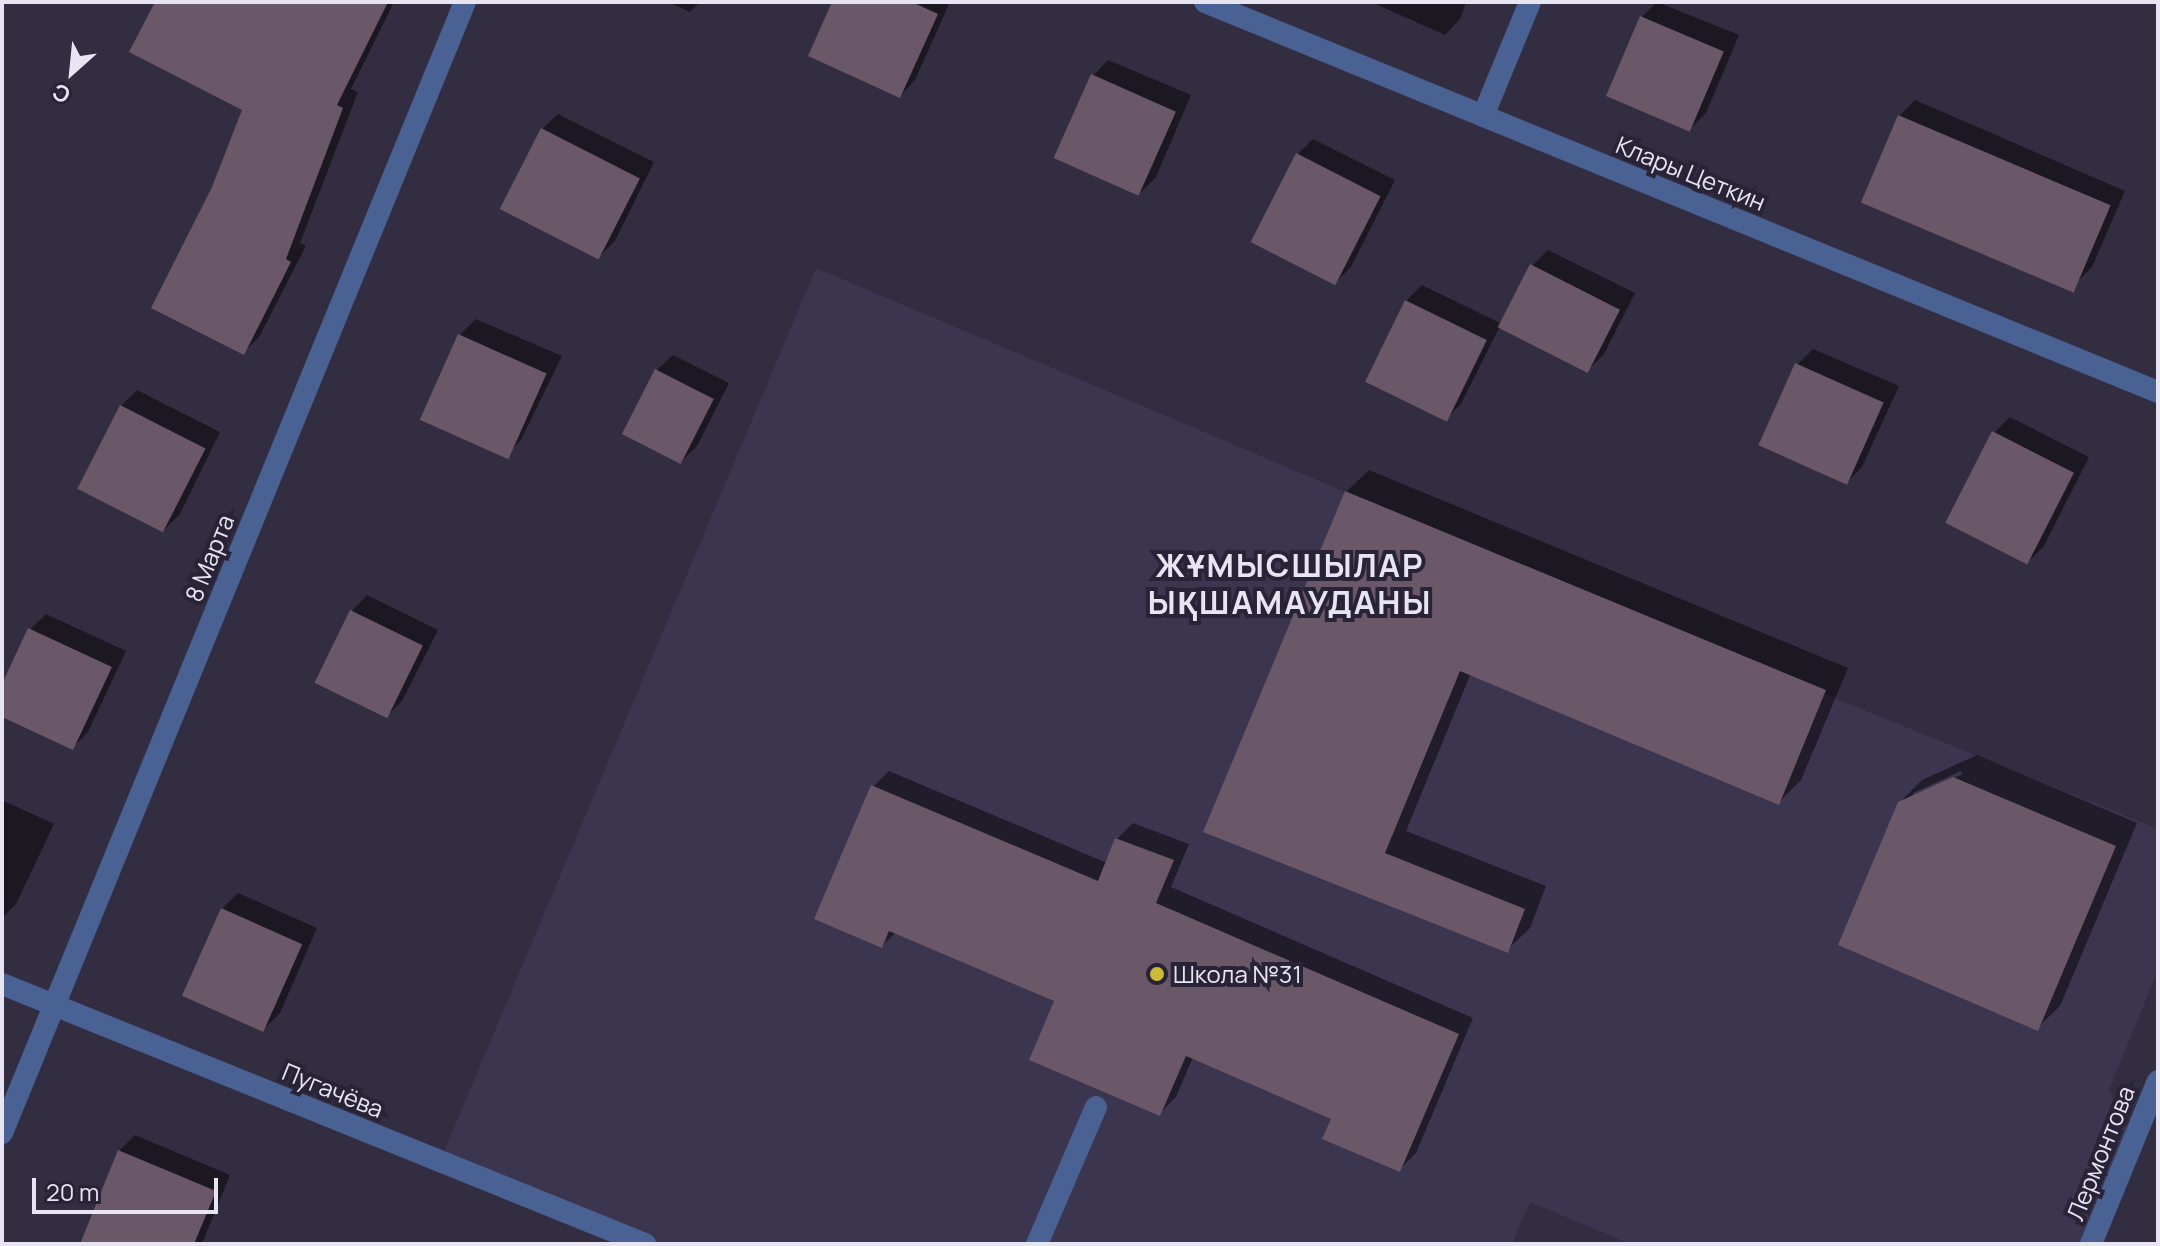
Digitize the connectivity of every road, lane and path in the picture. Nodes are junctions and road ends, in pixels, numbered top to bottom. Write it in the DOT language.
graph roads {
  1 [pos="465,2"];
  2 [pos="1205,2"];
  3 [pos="1530,2"];
  4 [pos="1483,116"];
  5 [pos="2158,392"];
  6 [pos="2,984"];
  7 [pos="54,1005"];
  8 [pos="2158,1081"];
  9 [pos="1096,1107"];
  10 [pos="2,1133"];
  11 [pos="645,1244"];
  12 [pos="1037,1244"];
  13 [pos="2091,1244"];
  1 -- 7 [label="street, 8 Марта"];
  2 -- 4 [label="street, Клары Цеткин"];
  3 -- 4 [label="street"];
  4 -- 5 [label="street, Клары Цеткин"];
  6 -- 7 [label="street, Пугачёва"];
  7 -- 10 [label="street, 8 Марта"];
  7 -- 11 [label="street, Пугачёва"];
  8 -- 13 [label="street, Лермонтова"];
  9 -- 12 [label="street"];
}
